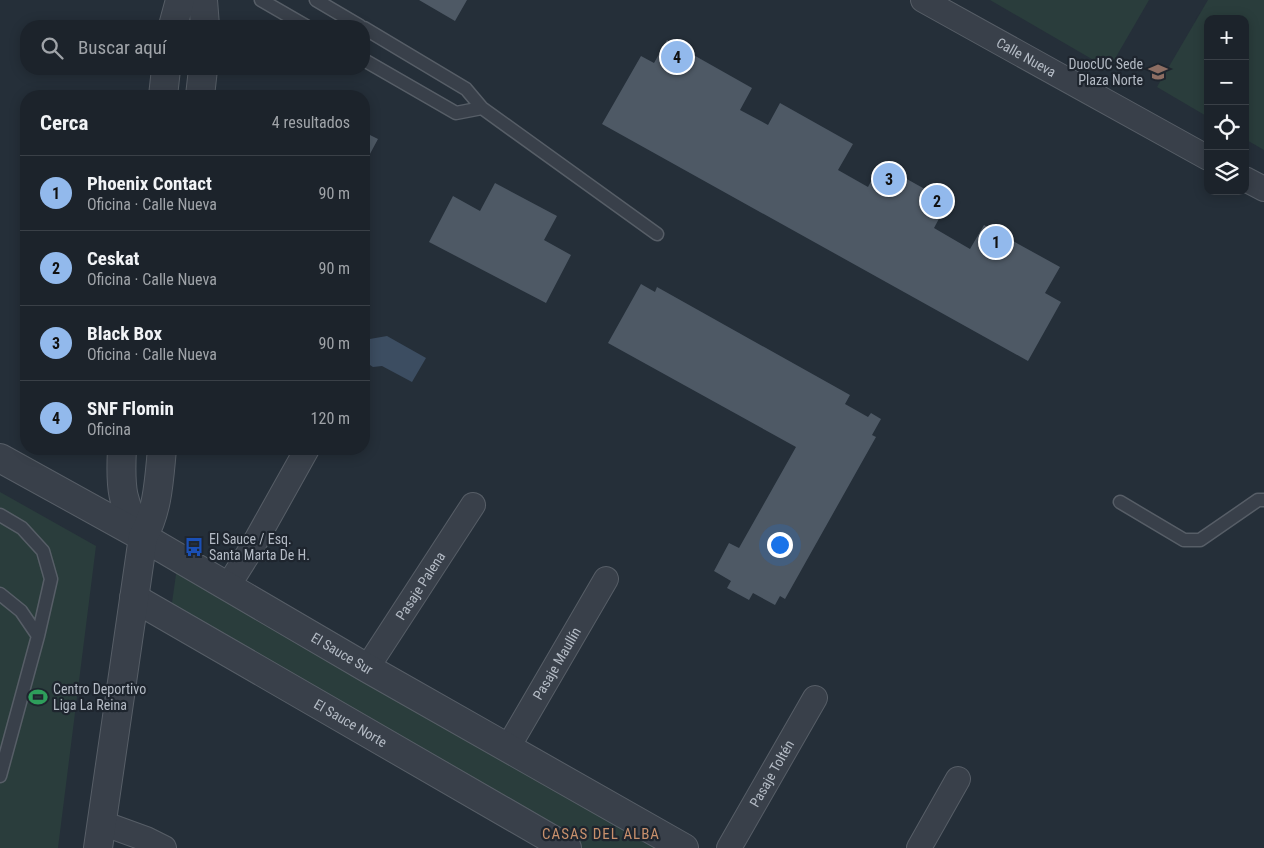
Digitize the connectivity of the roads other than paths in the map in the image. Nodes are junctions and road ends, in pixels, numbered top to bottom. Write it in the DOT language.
graph roads {
  1 [pos="180,0"];
  2 [pos="203,0"];
  3 [pos="261,0"];
  4 [pos="316,0"];
  5 [pos="923,0"];
  6 [pos="175,20"];
  7 [pos="205,20"];
  8 [pos="296,20"];
  9 [pos="350,20"];
  10 [pos="370,32"];
  11 [pos="370,63"];
  12 [pos="165,75"];
  13 [pos="202,75"];
  14 [pos="164,90"];
  15 [pos="201,90"];
  16 [pos="482,108"];
  17 [pos="1204,156"];
  18 [pos="1249,181"];
  19 [pos="1264,189"];
  20 [pos="658,234"];
  21 [pos="122,455"];
  22 [pos="161,455"];
  23 [pos="304,455"];
  24 [pos="0,458"];
  25 [pos="1264,500"];
  26 [pos="1120,502"];
  27 [pos="473,505"];
  28 [pos="0,515"];
  29 [pos="143,537"];
  30 [pos="606,579"];
  31 [pos="228,586"];
  32 [pos="0,594"];
  33 [pos="134,598"];
  34 [pos="38,636"];
  35 [pos="367,668"];
  36 [pos="814,698"];
  37 [pos="507,749"];
  38 [pos="0,776"];
  39 [pos="958,779"];
  40 [pos="100,836"];
  41 [pos="164,848"];
  42 [pos="567,848"];
  43 [pos="684,848"];
  44 [pos="729,848"];
  45 [pos="919,848"];
  1 -- 6 [label="street"];
  2 -- 7 [label="street"];
  3 -- 8 [label="lane"];
  4 -- 9 [label="lane"];
  5 -- 17 [label="street, Calle Nueva"];
  10 -- 16 [label="lane"];
  11 -- 16 [label="lane"];
  12 -- 14 [label="street"];
  13 -- 15 [label="street"];
  16 -- 20 [label="lane"];
  18 -- 19 [label="street"];
  21 -- 29 [label="street"];
  22 -- 29 [label="street"];
  23 -- 31 [label="street"];
  24 -- 29 [label="street, El Sauce Sur"];
  25 -- 26 [label="lane"];
  27 -- 35 [label="street, Pasaje Palena"];
  28 -- 34 [label="lane"];
  29 -- 31 [label="street, El Sauce Sur"];
  29 -- 33 [label="street"];
  30 -- 37 [label="street, Pasaje Maullín"];
  31 -- 35 [label="street, El Sauce Sur"];
  32 -- 34 [label="lane"];
  33 -- 40 [label="street"];
  33 -- 42 [label="street, El Sauce Norte"];
  34 -- 38 [label="lane"];
  35 -- 37 [label="street, El Sauce Sur"];
  36 -- 44 [label="street, Pasaje Toltén"];
  37 -- 43 [label="street, El Sauce Sur"];
  39 -- 45 [label="street"];
  40 -- 41 [label="street"];
}
